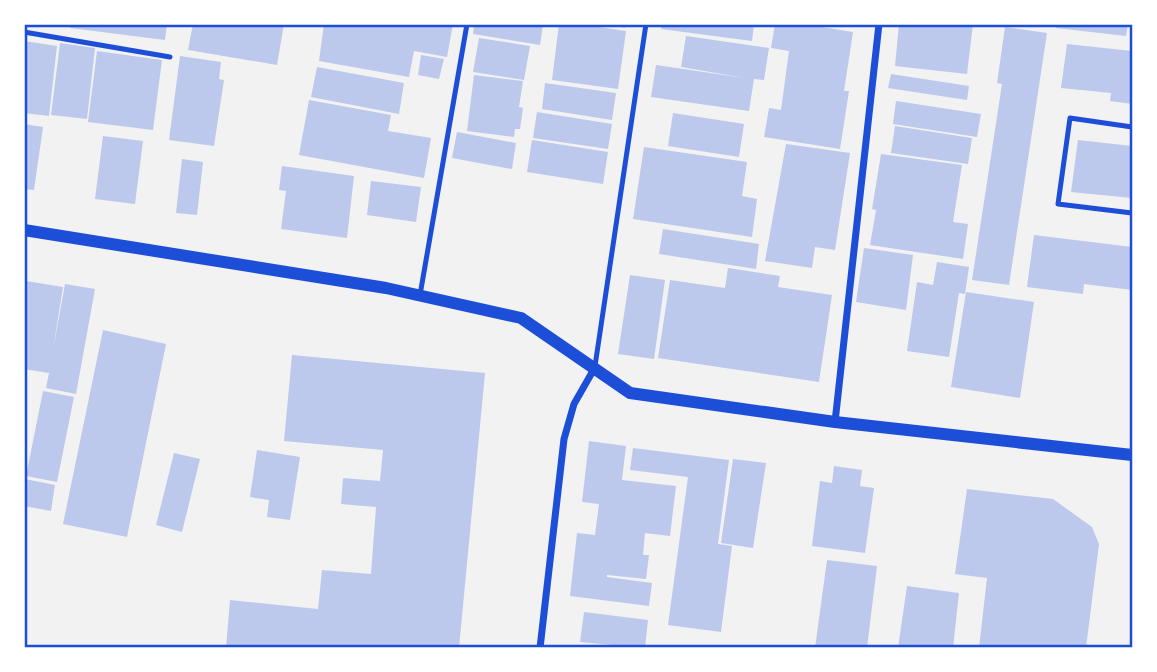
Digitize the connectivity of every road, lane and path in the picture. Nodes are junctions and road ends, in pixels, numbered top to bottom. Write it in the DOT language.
graph roads {
  1 [pos="467,24"];
  2 [pos="646,24"];
  3 [pos="879,24"];
  4 [pos="24,32"];
  5 [pos="170,57"];
  6 [pos="1132,127"];
  7 [pos="1132,213"];
  8 [pos="24,230"];
  9 [pos="420,295"];
  10 [pos="594,369"];
  11 [pos="835,422"];
  12 [pos="1132,454"];
  13 [pos="540,648"];
  1 -- 9 [label="lane"];
  2 -- 10 [label="lane"];
  3 -- 11 [label="street"];
  4 -- 5 [label="lane"];
  6 -- 7 [label="lane"];
  8 -- 9 [label="street"];
  9 -- 10 [label="street"];
  10 -- 11 [label="street"];
  10 -- 13 [label="street"];
  11 -- 12 [label="street"];
}
